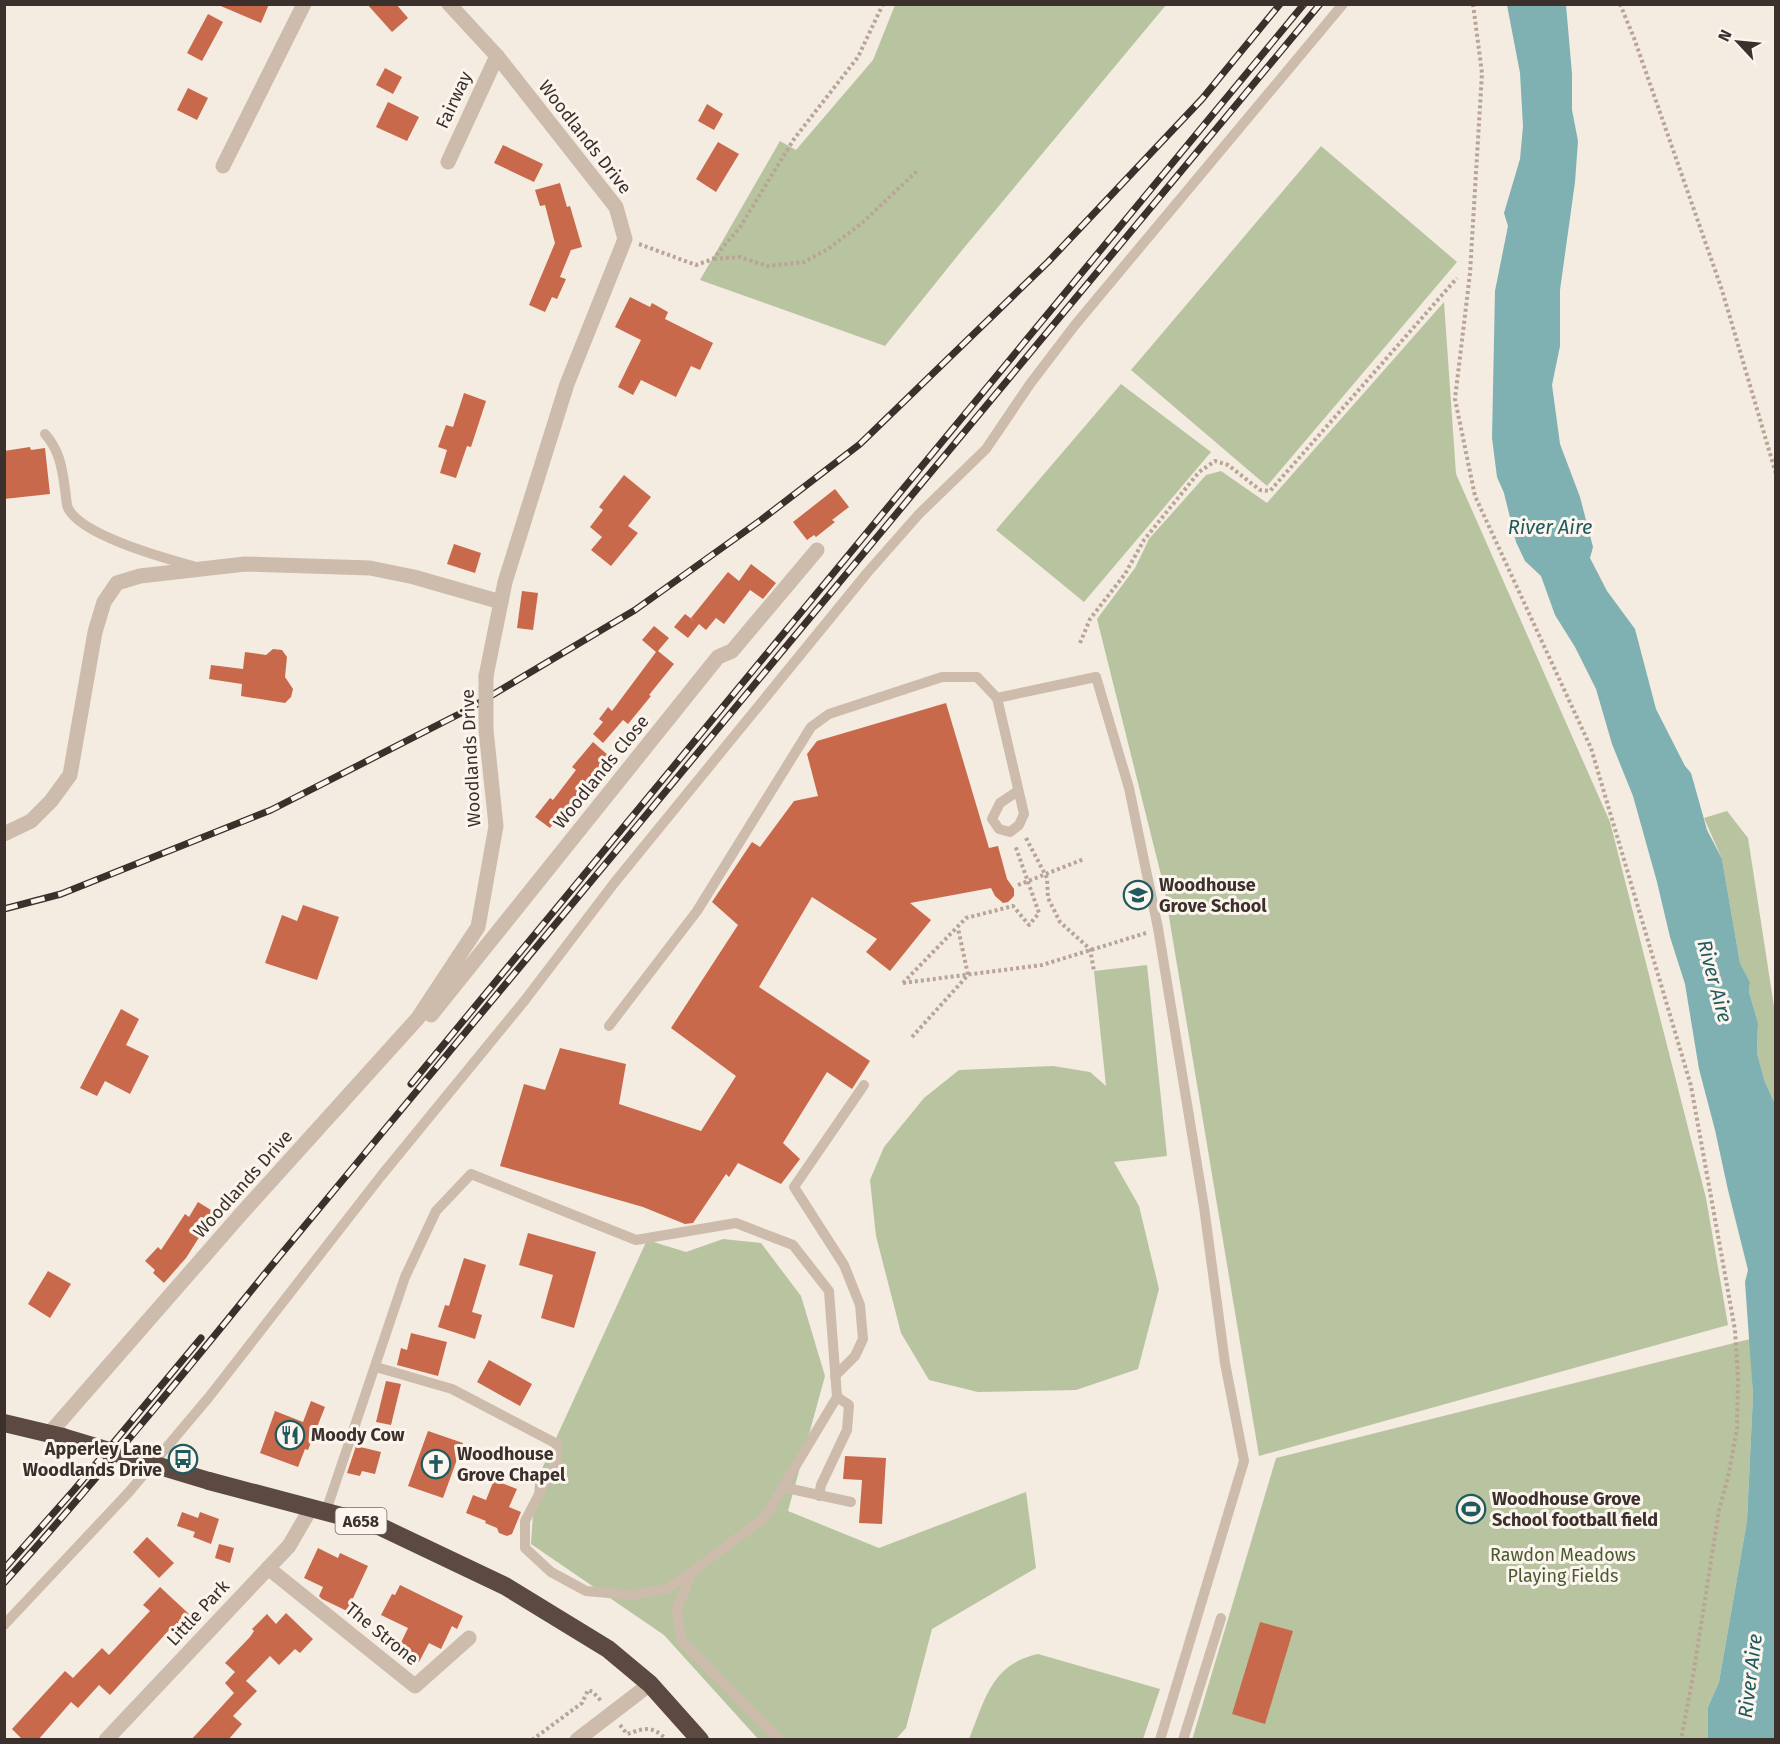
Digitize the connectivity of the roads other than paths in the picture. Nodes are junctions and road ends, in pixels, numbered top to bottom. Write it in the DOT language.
graph roads {
  1 [pos="303,4"];
  2 [pos="449,4"];
  3 [pos="1343,4"];
  4 [pos="497,56"];
  5 [pos="448,162"];
  6 [pos="223,166"];
  7 [pos="45,434"];
  8 [pos="817,550"];
  9 [pos="202,569"];
  10 [pos="501,602"];
  11 [pos="997,698"];
  12 [pos="1018,791"];
  13 [pos="4,834"];
  14 [pos="418,1018"];
  15 [pos="609,1026"];
  16 [pos="864,1085"];
  17 [pos="375,1367"];
  18 [pos="835,1376"];
  19 [pos="837,1397"];
  20 [pos="4,1423"];
  21 [pos="56,1435"];
  22 [pos="782,1487"];
  23 [pos="819,1496"];
  24 [pos="851,1502"];
  25 [pos="318,1510"];
  26 [pos="267,1568"];
  27 [pos="692,1572"];
  28 [pos="1221,1618"];
  29 [pos="4,1625"];
  30 [pos="469,1638"];
  31 [pos="650,1684"];
  32 [pos="106,1740"];
  33 [pos="577,1740"];
  34 [pos="700,1740"];
  35 [pos="780,1740"];
  36 [pos="1160,1740"];
  37 [pos="1183,1740"];
  1 -- 6 [label="street"];
  2 -- 4 [label="street, Woodlands Drive"];
  3 -- 29 [label="lane"];
  4 -- 5 [label="street, Fairway"];
  4 -- 10 [label="street, Woodlands Drive"];
  7 -- 9 [label="lane"];
  8 -- 14 [label="street, Woodlands Close"];
  9 -- 10 [label="street"];
  9 -- 13 [label="street"];
  10 -- 14 [label="street, Woodlands Drive, bridge"];
  11 -- 12 [label="lane"];
  11 -- 15 [label="lane"];
  11 -- 36 [label="lane"];
  12 -- 12 [label="lane"];
  14 -- 21 [label="street, Woodlands Drive"];
  16 -- 18 [label="lane"];
  17 -- 18 [label="lane"];
  17 -- 25 [label="lane"];
  17 -- 27 [label="lane"];
  18 -- 19 [label="lane"];
  19 -- 22 [label="lane"];
  19 -- 23 [label="lane"];
  20 -- 21 [label="highway, A658"];
  21 -- 25 [label="highway, A658, bridge"];
  22 -- 23 [label="lane"];
  22 -- 27 [label="lane"];
  23 -- 24 [label="lane"];
  25 -- 26 [label="street, Little Park"];
  25 -- 31 [label="highway, A658"];
  26 -- 30 [label="street, The Strone"];
  26 -- 32 [label="street, Little Park"];
  27 -- 35 [label="lane"];
  28 -- 37 [label="lane"];
  31 -- 33 [label="street"];
  31 -- 34 [label="highway, A658"];
}
